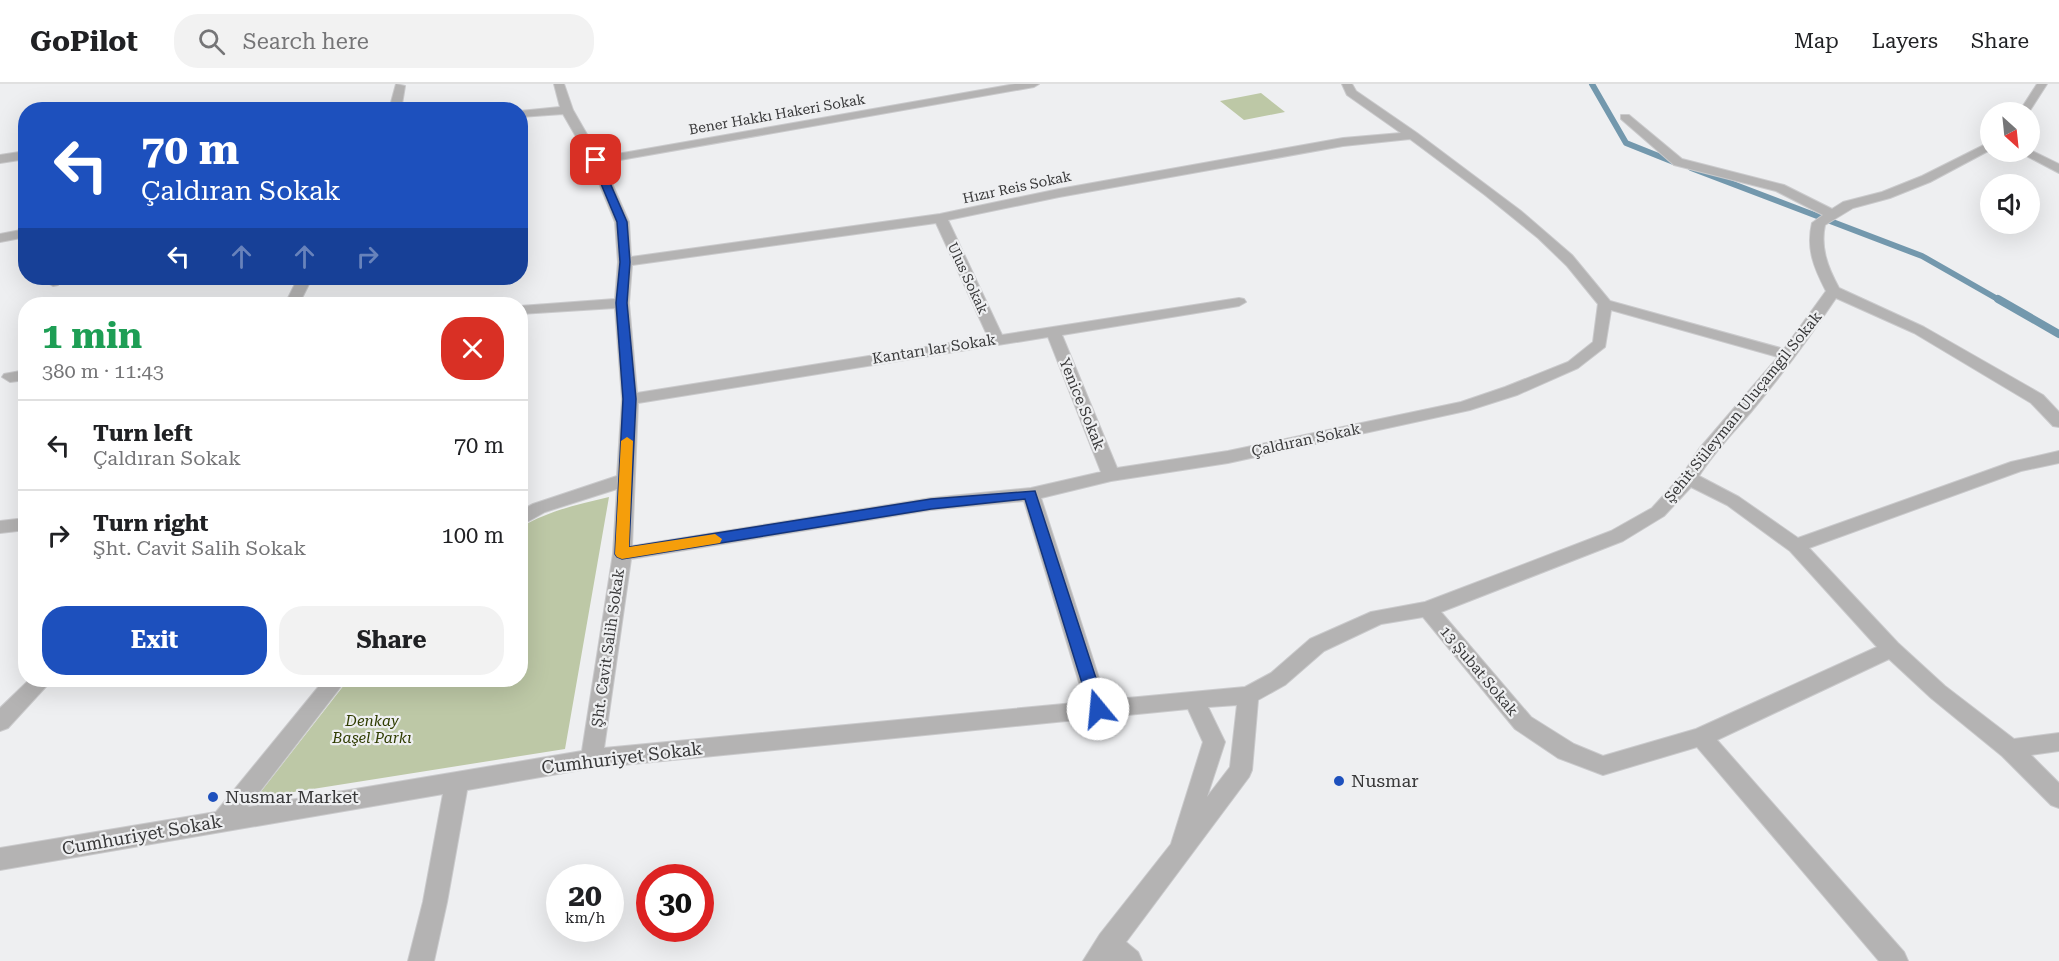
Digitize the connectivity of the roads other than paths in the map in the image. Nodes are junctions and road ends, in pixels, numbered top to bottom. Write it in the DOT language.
graph roads {
  1 [pos="559,84"];
  2 [pos="1035,84"];
  3 [pos="1347,84"];
  4 [pos="2043,84"];
  5 [pos="400,86"];
  6 [pos="396,102"];
  7 [pos="2031,102"];
  8 [pos="567,110"];
  9 [pos="528,113"];
  10 [pos="1625,117"];
  11 [pos="1413,135"];
  12 [pos="1980,150"];
  13 [pos="18,156"];
  14 [pos="0,159"];
  15 [pos="596,160"];
  16 [pos="2040,160"];
  17 [pos="2059,169"];
  18 [pos="1833,215"];
  19 [pos="940,218"];
  20 [pos="18,235"];
  21 [pos="0,238"];
  22 [pos="625,262"];
  23 [pos="1833,291"];
  24 [pos="1239,302"];
  25 [pos="622,303"];
  26 [pos="1605,304"];
  27 [pos="528,309"];
  28 [pos="1053,332"];
  29 [pos="996,339"];
  30 [pos="1787,354"];
  31 [pos="630,399"];
  32 [pos="2059,422"];
  33 [pos="2059,457"];
  34 [pos="1111,475"];
  35 [pos="1689,478"];
  36 [pos="625,480"];
  37 [pos="1030,494"];
  38 [pos="528,515"];
  39 [pos="18,525"];
  40 [pos="0,527"];
  41 [pos="1796,546"];
  42 [pos="622,554"];
  43 [pos="1427,609"];
  44 [pos="1891,649"];
  45 [pos="35,687"];
  46 [pos="330,687"];
  47 [pos="1248,694"];
  48 [pos="1194,700"];
  49 [pos="1098,709"];
  50 [pos="0,722"];
  51 [pos="1701,737"];
  52 [pos="2059,742"];
  53 [pos="2010,749"];
  54 [pos="592,759"];
  55 [pos="458,782"];
  56 [pos="2059,798"];
  57 [pos="223,821"];
  58 [pos="1175,857"];
  59 [pos="0,859"];
  60 [pos="1103,952"];
  61 [pos="421,961"];
  62 [pos="1129,961"];
  63 [pos="1895,961"];
  1 -- 8 [label="street, Şht. Cavit Salih Sokak"];
  2 -- 15 [label="street, Bener Hakkı Hakeri Sokak"];
  3 -- 11 [label="street"];
  4 -- 7 [label="street"];
  5 -- 6 [label="street"];
  8 -- 9 [label="street"];
  8 -- 15 [label="street, Şht. Cavit Salih Sokak"];
  10 -- 18 [label="street"];
  11 -- 19 [label="street, Hızır Reis Sokak"];
  11 -- 26 [label="street"];
  12 -- 18 [label="street"];
  13 -- 14 [label="street"];
  15 -- 22 [label="street, Şht. Cavit Salih Sokak"];
  16 -- 17 [label="street"];
  18 -- 23 [label="street"];
  19 -- 22 [label="street, Hızır Reis Sokak"];
  19 -- 29 [label="street, Ulus Sokak"];
  20 -- 21 [label="street"];
  22 -- 25 [label="street, Şht. Cavit Salih Sokak"];
  23 -- 30 [label="street, Şehit Süleyman Uluçamgil Sokak"];
  23 -- 32 [label="street"];
  24 -- 28 [label="street, Kantarı lar Sokak"];
  25 -- 27 [label="street"];
  25 -- 31 [label="street, Şht. Cavit Salih Sokak"];
  26 -- 30 [label="street"];
  26 -- 34 [label="street, Çaldıran Sokak"];
  28 -- 29 [label="street, Kantarı lar Sokak"];
  28 -- 34 [label="street, Yenice Sokak"];
  29 -- 31 [label="street, Kantarı lar Sokak"];
  30 -- 35 [label="street, Şehit Süleyman Uluçamgil Sokak"];
  31 -- 36 [label="street, Şht. Cavit Salih Sokak"];
  33 -- 41 [label="street"];
  34 -- 37 [label="street, Çaldıran Sokak"];
  35 -- 41 [label="street"];
  35 -- 43 [label="street, Şehit Süleyman Uluçamgil Sokak"];
  36 -- 38 [label="street"];
  36 -- 42 [label="street, Şht. Cavit Salih Sokak"];
  37 -- 42 [label="street, Çaldıran Sokak"];
  37 -- 49 [label="street"];
  39 -- 40 [label="street"];
  41 -- 44 [label="street"];
  42 -- 54 [label="street, Şht. Cavit Salih Sokak"];
  43 -- 47 [label="street, Şehit Süleyman Uluçamgil Sokak"];
  43 -- 51 [label="street, 13 Şubat Sokak"];
  44 -- 51 [label="street, 13 Şubat Sokak"];
  44 -- 53 [label="street"];
  45 -- 50 [label="street"];
  46 -- 57 [label="street"];
  47 -- 48 [label="street, Cumhuriyet Sokak"];
  47 -- 58 [label="street"];
  48 -- 49 [label="street, Cumhuriyet Sokak"];
  48 -- 58 [label="street"];
  49 -- 54 [label="street, Cumhuriyet Sokak"];
  51 -- 63 [label="street"];
  52 -- 53 [label="street"];
  53 -- 56 [label="street"];
  54 -- 55 [label="street, Cumhuriyet Sokak"];
  55 -- 57 [label="street, Cumhuriyet Sokak"];
  55 -- 61 [label="street"];
  57 -- 59 [label="street, Cumhuriyet Sokak"];
  58 -- 60 [label="street"];
  60 -- 62 [label="street"];
}
